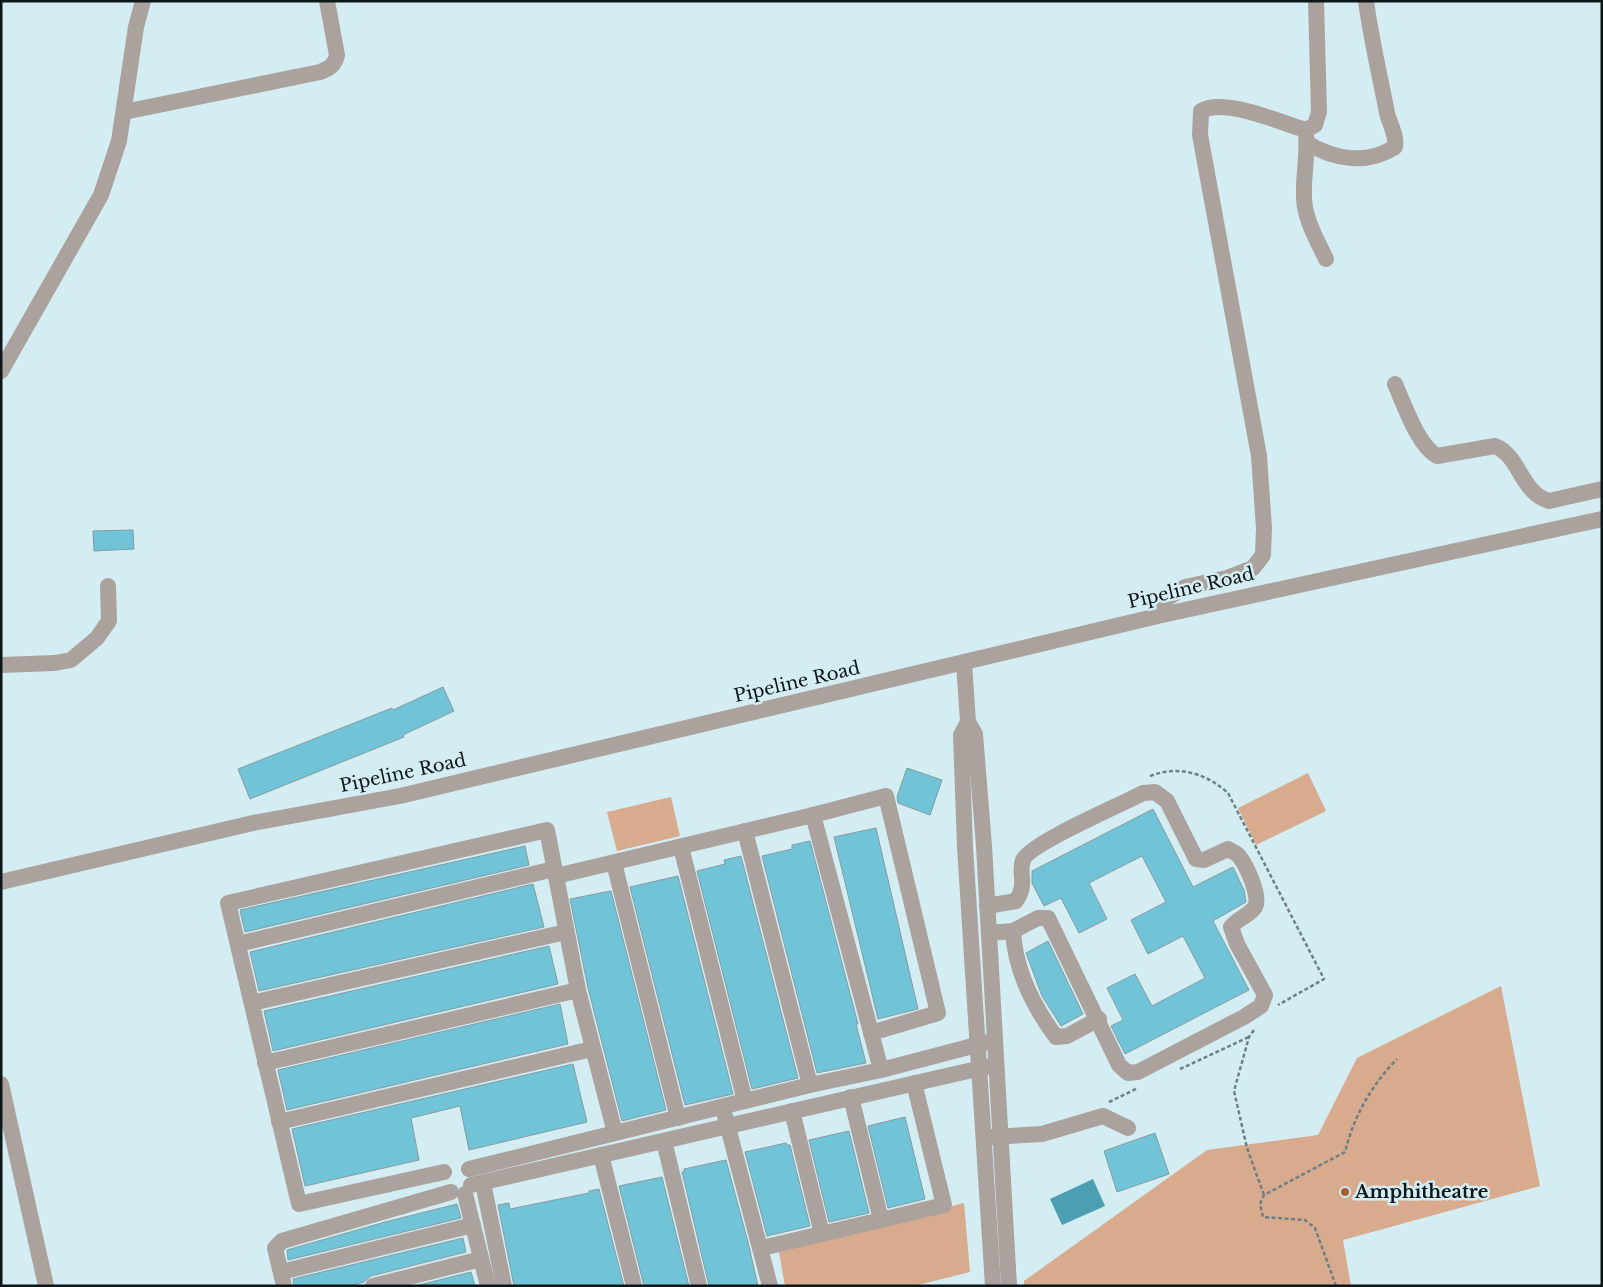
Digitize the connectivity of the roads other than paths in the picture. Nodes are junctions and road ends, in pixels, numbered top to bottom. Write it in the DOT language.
graph roads {
  1 [pos="143,1"];
  2 [pos="328,1"];
  3 [pos="1316,1"];
  4 [pos="1366,1"];
  5 [pos="124,112"];
  6 [pos="1307,137"];
  7 [pos="1326,259"];
  8 [pos="1,371"];
  9 [pos="1395,384"];
  10 [pos="1602,489"];
  11 [pos="1602,519"];
  12 [pos="108,586"];
  13 [pos="1162,615"];
  14 [pos="964,663"];
  15 [pos="1,665"];
  16 [pos="968,722"];
  17 [pos="813,815"];
  18 [pos="745,832"];
  19 [pos="984,846"];
  20 [pos="681,847"];
  21 [pos="965,847"];
  22 [pos="614,863"];
  23 [pos="555,873"];
  24 [pos="1,882"];
  25 [pos="987,906"];
  26 [pos="1013,931"];
  27 [pos="566,932"];
  28 [pos="989,933"];
  29 [pos="238,944"];
  30 [pos="578,990"];
  31 [pos="252,1003"];
  32 [pos="1099,1020"];
  33 [pos="871,1033"];
  34 [pos="995,1041"];
  35 [pos="978,1044"];
  36 [pos="592,1050"];
  37 [pos="265,1063"];
  38 [pos="996,1065"];
  39 [pos="979,1068"];
  40 [pos="882,1070"];
  41 [pos="914,1083"];
  42 [pos="1,1084"];
  43 [pos="810,1085"];
  44 [pos="851,1097"];
  45 [pos="745,1101"];
  46 [pos="723,1107"];
  47 [pos="792,1111"];
  48 [pos="678,1118"];
  49 [pos="279,1122"];
  50 [pos="727,1126"];
  51 [pos="1128,1128"];
  52 [pos="615,1133"];
  53 [pos="992,1137"];
  54 [pos="664,1141"];
  55 [pos="601,1155"];
  56 [pos="469,1169"];
  57 [pos="444,1172"];
  58 [pos="467,1189"];
  59 [pos="881,1220"];
  60 [pos="473,1226"];
  61 [pos="822,1234"];
  62 [pos="762,1248"];
  63 [pos="481,1259"];
  64 [pos="283,1279"];
  65 [pos="46,1286"];
  66 [pos="373,1286"];
  67 [pos="488,1286"];
  68 [pos="504,1286"];
  69 [pos="634,1286"];
  70 [pos="699,1286"];
  71 [pos="770,1286"];
  72 [pos="993,1286"];
  73 [pos="1009,1286"];
  1 -- 5 [label="street"];
  2 -- 5 [label="street"];
  3 -- 6 [label="street"];
  4 -- 6 [label="street"];
  5 -- 8 [label="street"];
  6 -- 7 [label="street"];
  6 -- 13 [label="street"];
  9 -- 10 [label="street"];
  11 -- 13 [label="street, Pipeline Road"];
  12 -- 15 [label="street"];
  13 -- 14 [label="street, Pipeline Road"];
  14 -- 16 [label="street"];
  14 -- 24 [label="street, Pipeline Road"];
  16 -- 19 [label="street"];
  16 -- 21 [label="street"];
  17 -- 18 [label="street"];
  17 -- 33 [label="street"];
  17 -- 33 [label="street"];
  18 -- 20 [label="street"];
  18 -- 43 [label="street"];
  19 -- 21 [label="street"];
  19 -- 25 [label="street"];
  20 -- 22 [label="street"];
  20 -- 45 [label="street"];
  21 -- 35 [label="street"];
  22 -- 23 [label="street"];
  22 -- 48 [label="street"];
  23 -- 27 [label="street"];
  23 -- 29 [label="street"];
  23 -- 29 [label="street"];
  25 -- 28 [label="street"];
  25 -- 32 [label="street"];
  26 -- 28 [label="street"];
  26 -- 32 [label="street"];
  26 -- 32 [label="street"];
  27 -- 30 [label="street"];
  27 -- 31 [label="street"];
  28 -- 34 [label="street"];
  29 -- 31 [label="street"];
  30 -- 36 [label="street"];
  30 -- 37 [label="street"];
  31 -- 37 [label="street"];
  33 -- 40 [label="street"];
  34 -- 35 [label="street"];
  34 -- 38 [label="street"];
  35 -- 39 [label="street"];
  35 -- 40 [label="street"];
  36 -- 49 [label="street"];
  36 -- 52 [label="street"];
  37 -- 49 [label="street"];
  38 -- 39 [label="street"];
  38 -- 53 [label="street"];
  39 -- 41 [label="street"];
  39 -- 53 [label="street"];
  40 -- 43 [label="street"];
  41 -- 44 [label="street"];
  41 -- 59 [label="street"];
  42 -- 65 [label="street"];
  43 -- 45 [label="street"];
  44 -- 47 [label="street"];
  44 -- 59 [label="street"];
  45 -- 46 [label="street"];
  46 -- 48 [label="street"];
  46 -- 50 [label="street"];
  47 -- 50 [label="street"];
  47 -- 61 [label="street"];
  48 -- 52 [label="street"];
  49 -- 57 [label="street"];
  50 -- 54 [label="street"];
  50 -- 62 [label="street"];
  51 -- 53 [label="street"];
  52 -- 56 [label="street"];
  53 -- 72 [label="street"];
  53 -- 73 [label="street"];
  54 -- 55 [label="street"];
  54 -- 70 [label="street"];
  55 -- 58 [label="street"];
  55 -- 69 [label="street"];
  56 -- 57 [label="street"];
  56 -- 58 [label="street"];
  57 -- 58 [label="street"];
  58 -- 60 [label="street"];
  58 -- 64 [label="street"];
  58 -- 68 [label="street"];
  59 -- 61 [label="street"];
  60 -- 63 [label="street"];
  60 -- 64 [label="street"];
  61 -- 62 [label="street"];
  62 -- 71 [label="street"];
  63 -- 66 [label="street"];
  63 -- 67 [label="street"];
}
